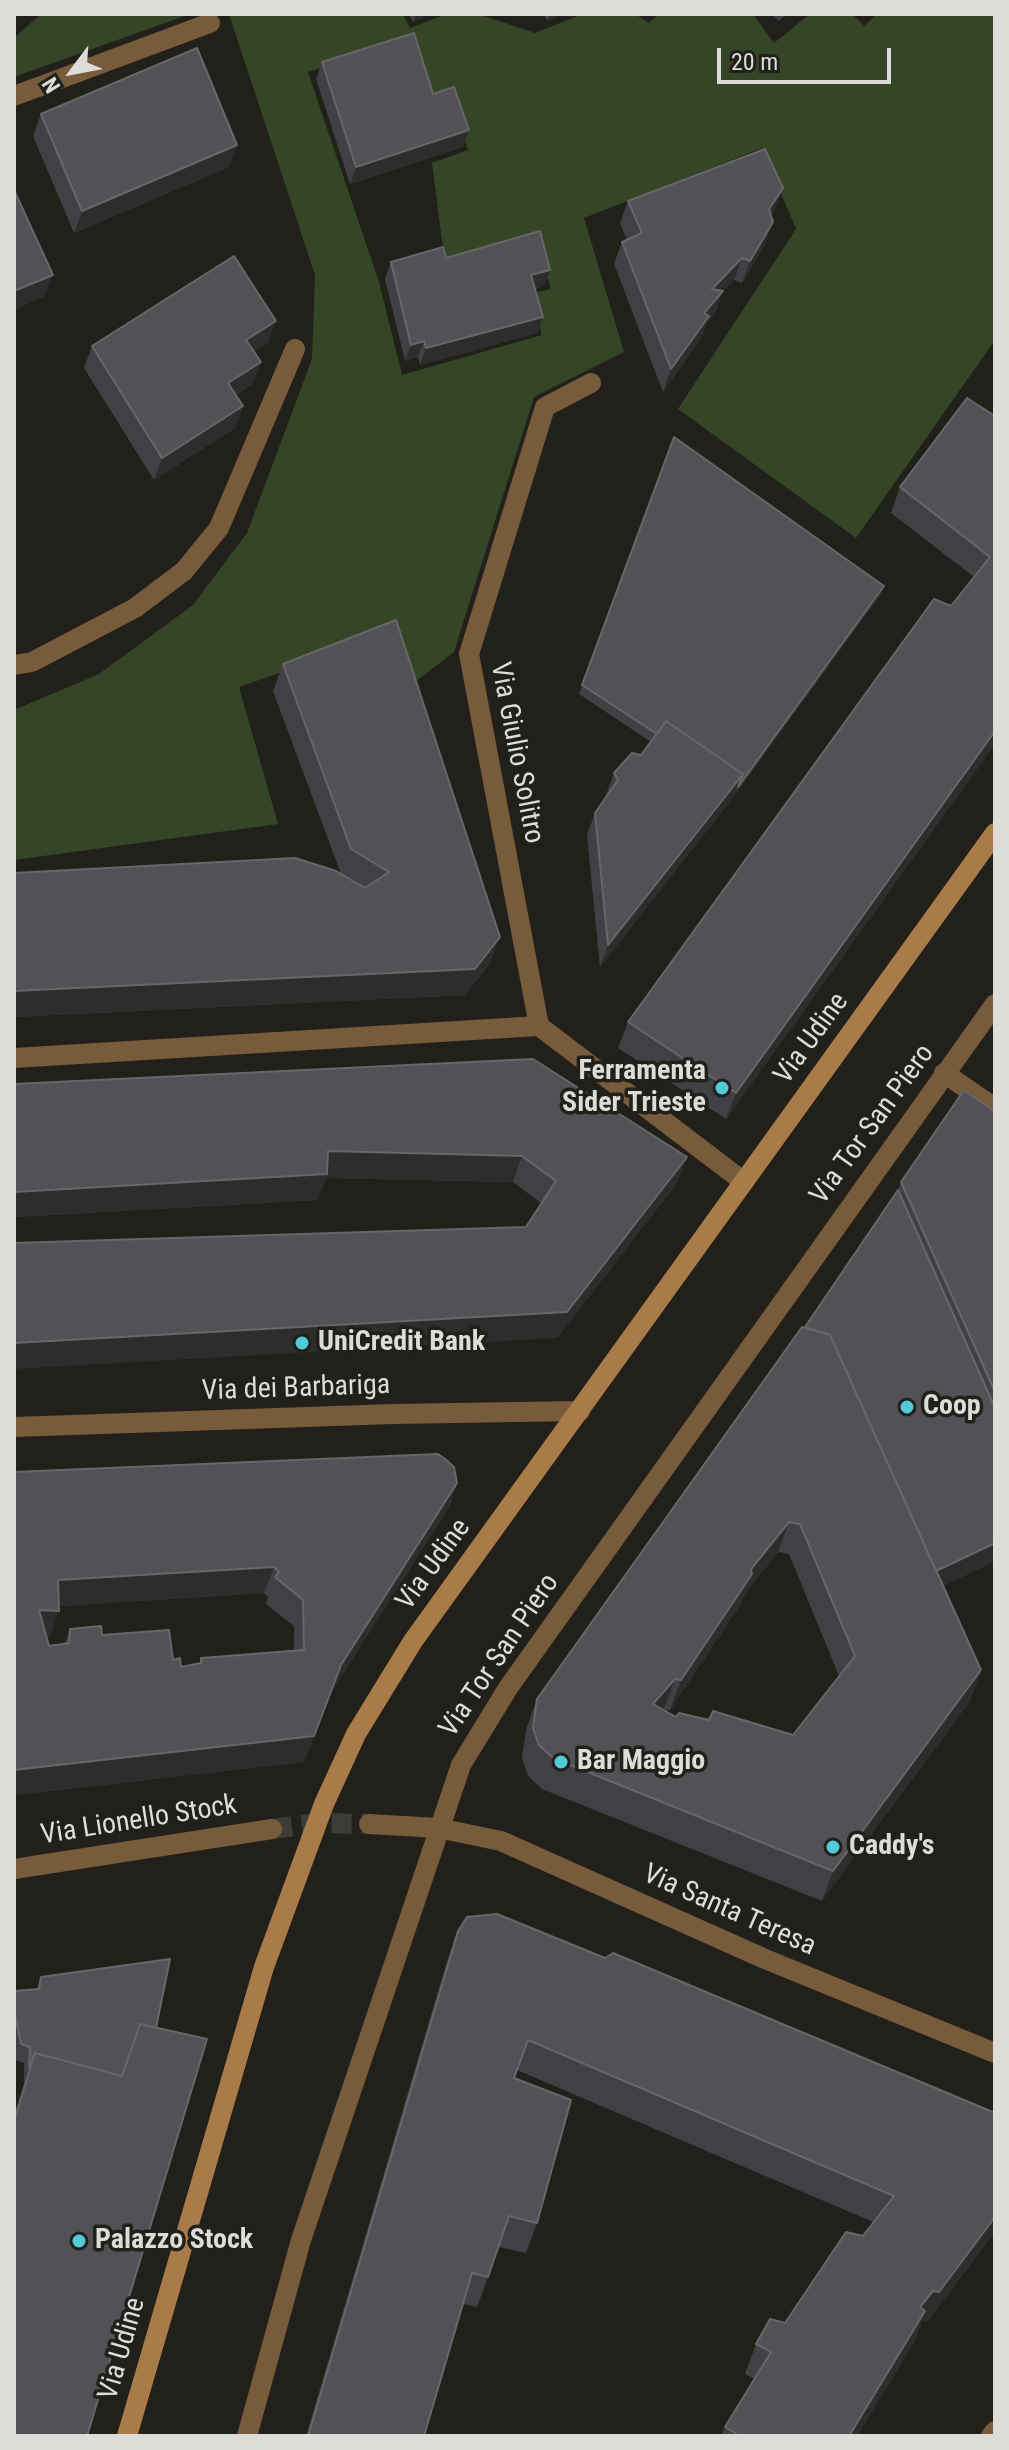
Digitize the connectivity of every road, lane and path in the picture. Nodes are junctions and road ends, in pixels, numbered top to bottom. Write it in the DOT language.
graph roads {
  1 [pos="210,23"];
  2 [pos="14,96"];
  3 [pos="295,349"];
  4 [pos="591,383"];
  5 [pos="14,665"];
  6 [pos="995,833"];
  7 [pos="995,1004"];
  8 [pos="539,1026"];
  9 [pos="14,1058"];
  10 [pos="944,1073"];
  11 [pos="995,1108"];
  12 [pos="744,1182"];
  13 [pos="580,1411"];
  14 [pos="14,1427"];
  15 [pos="369,1824"];
  16 [pos="438,1828"];
  17 [pos="272,1829"];
  18 [pos="14,1869"];
  19 [pos="995,2053"];
  20 [pos="995,2431"];
  21 [pos="127,2436"];
  22 [pos="247,2436"];
  23 [pos="991,2436"];
  1 -- 2 [label="street"];
  3 -- 5 [label="street"];
  4 -- 8 [label="street, Via Giulio Solitro"];
  6 -- 12 [label="main road, Via Udine"];
  7 -- 10 [label="street, Via Tor San Piero"];
  8 -- 9 [label="street"];
  8 -- 12 [label="street"];
  10 -- 11 [label="street"];
  10 -- 16 [label="street, Via Tor San Piero"];
  12 -- 13 [label="main road, Via Udine"];
  13 -- 14 [label="street, Via dei Barbariga"];
  13 -- 21 [label="main road, Via Udine"];
  15 -- 16 [label="street"];
  16 -- 19 [label="street, Via Santa Teresa"];
  16 -- 22 [label="street, Via Tor San Piero"];
  17 -- 18 [label="street, Via Lionello Stock"];
  20 -- 23 [label="street"];
}
